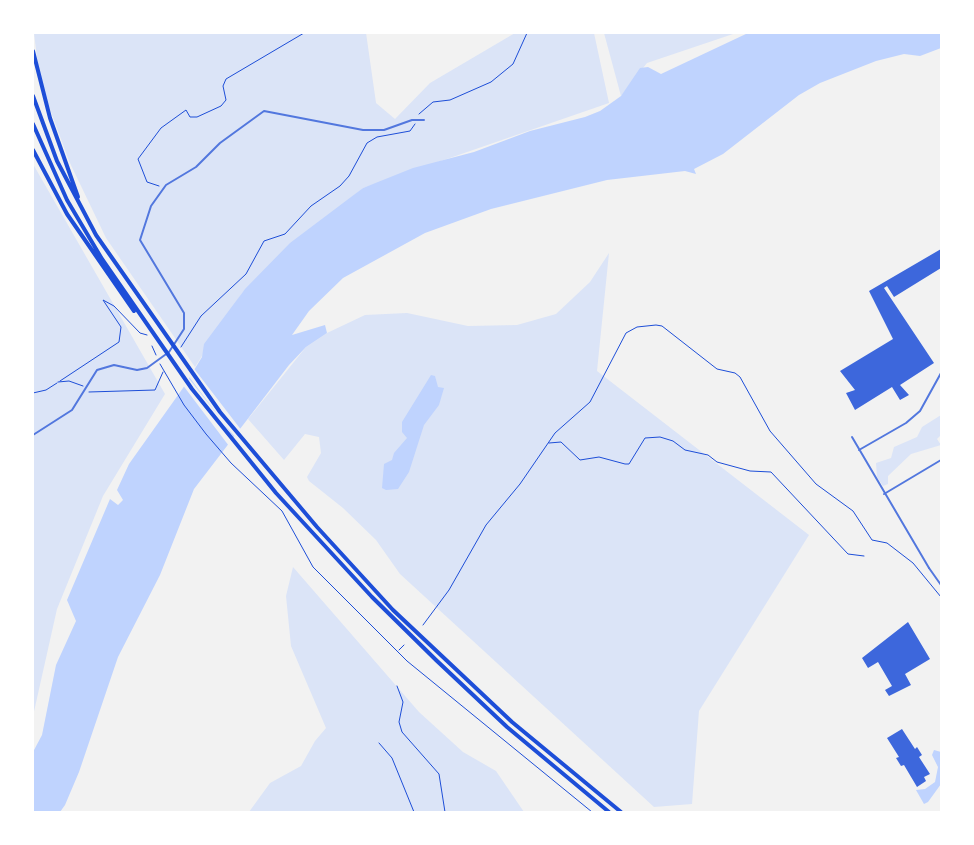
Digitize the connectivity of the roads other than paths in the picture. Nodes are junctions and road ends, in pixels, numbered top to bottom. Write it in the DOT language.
graph roads {
  1 [pos="33,51"];
  2 [pos="33,96"];
  3 [pos="424,120"];
  4 [pos="33,124"];
  5 [pos="33,150"];
  6 [pos="83,212"];
  7 [pos="155,337"];
  8 [pos="941,373"];
  9 [pos="33,435"];
  10 [pos="852,437"];
  11 [pos="859,450"];
  12 [pos="941,460"];
  13 [pos="884,494"];
  14 [pos="941,585"];
  15 [pos="609,812"];
  16 [pos="621,812"];
  1 -- 6 [label="highway"];
  2 -- 6 [label="highway"];
  3 -- 9 [label="street"];
  4 -- 7 [label="highway"];
  5 -- 7 [label="highway"];
  6 -- 16 [label="highway"];
  7 -- 15 [label="highway"];
  8 -- 11 [label="street"];
  10 -- 11 [label="street"];
  11 -- 13 [label="street"];
  12 -- 13 [label="street"];
  13 -- 14 [label="street"];
}
